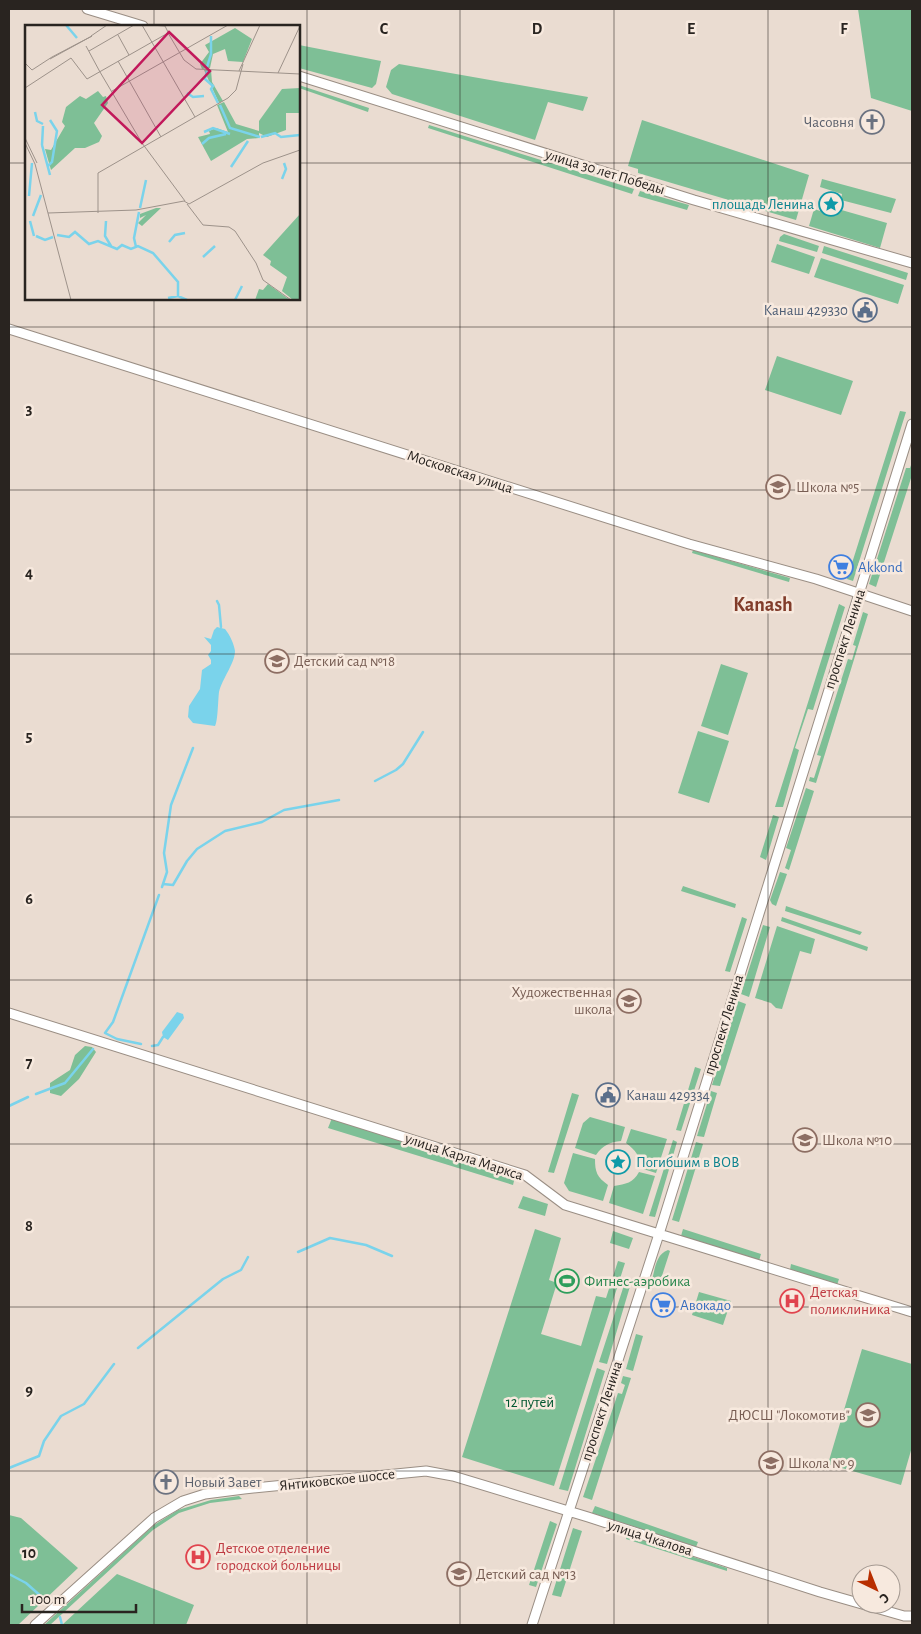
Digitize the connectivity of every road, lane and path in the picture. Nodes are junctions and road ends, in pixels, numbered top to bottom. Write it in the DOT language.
graph roads {
  1 [pos="87,9"];
  2 [pos="140,25"];
  3 [pos="300,76"];
  4 [pos="912,263"];
  5 [pos="9,329"];
  6 [pos="912,424"];
  7 [pos="859,593"];
  8 [pos="912,611"];
  9 [pos="9,1013"];
  10 [pos="659,1234"];
  11 [pos="912,1312"];
  12 [pos="417,1471"];
  13 [pos="570,1512"];
  14 [pos="910,1617"];
  15 [pos="35,1625"];
  16 [pos="532,1625"];
  1 -- 2 [label="street"];
  3 -- 4 [label="street, улица 30 лет Победы"];
  5 -- 7 [label="street, Московская улица"];
  6 -- 7 [label="street, проспект Ленина"];
  7 -- 8 [label="street, Московская улица"];
  7 -- 10 [label="street, проспект Ленина"];
  9 -- 10 [label="street, улица Карла Маркса"];
  10 -- 11 [label="street, улица Карла Маркса"];
  10 -- 13 [label="street, проспект Ленина"];
  12 -- 13 [label="street, улица Чкалова"];
  12 -- 15 [label="street, Янтиковское шоссе"];
  13 -- 14 [label="street, улица Чкалова"];
  13 -- 16 [label="street, проспект Ленина"];
}
